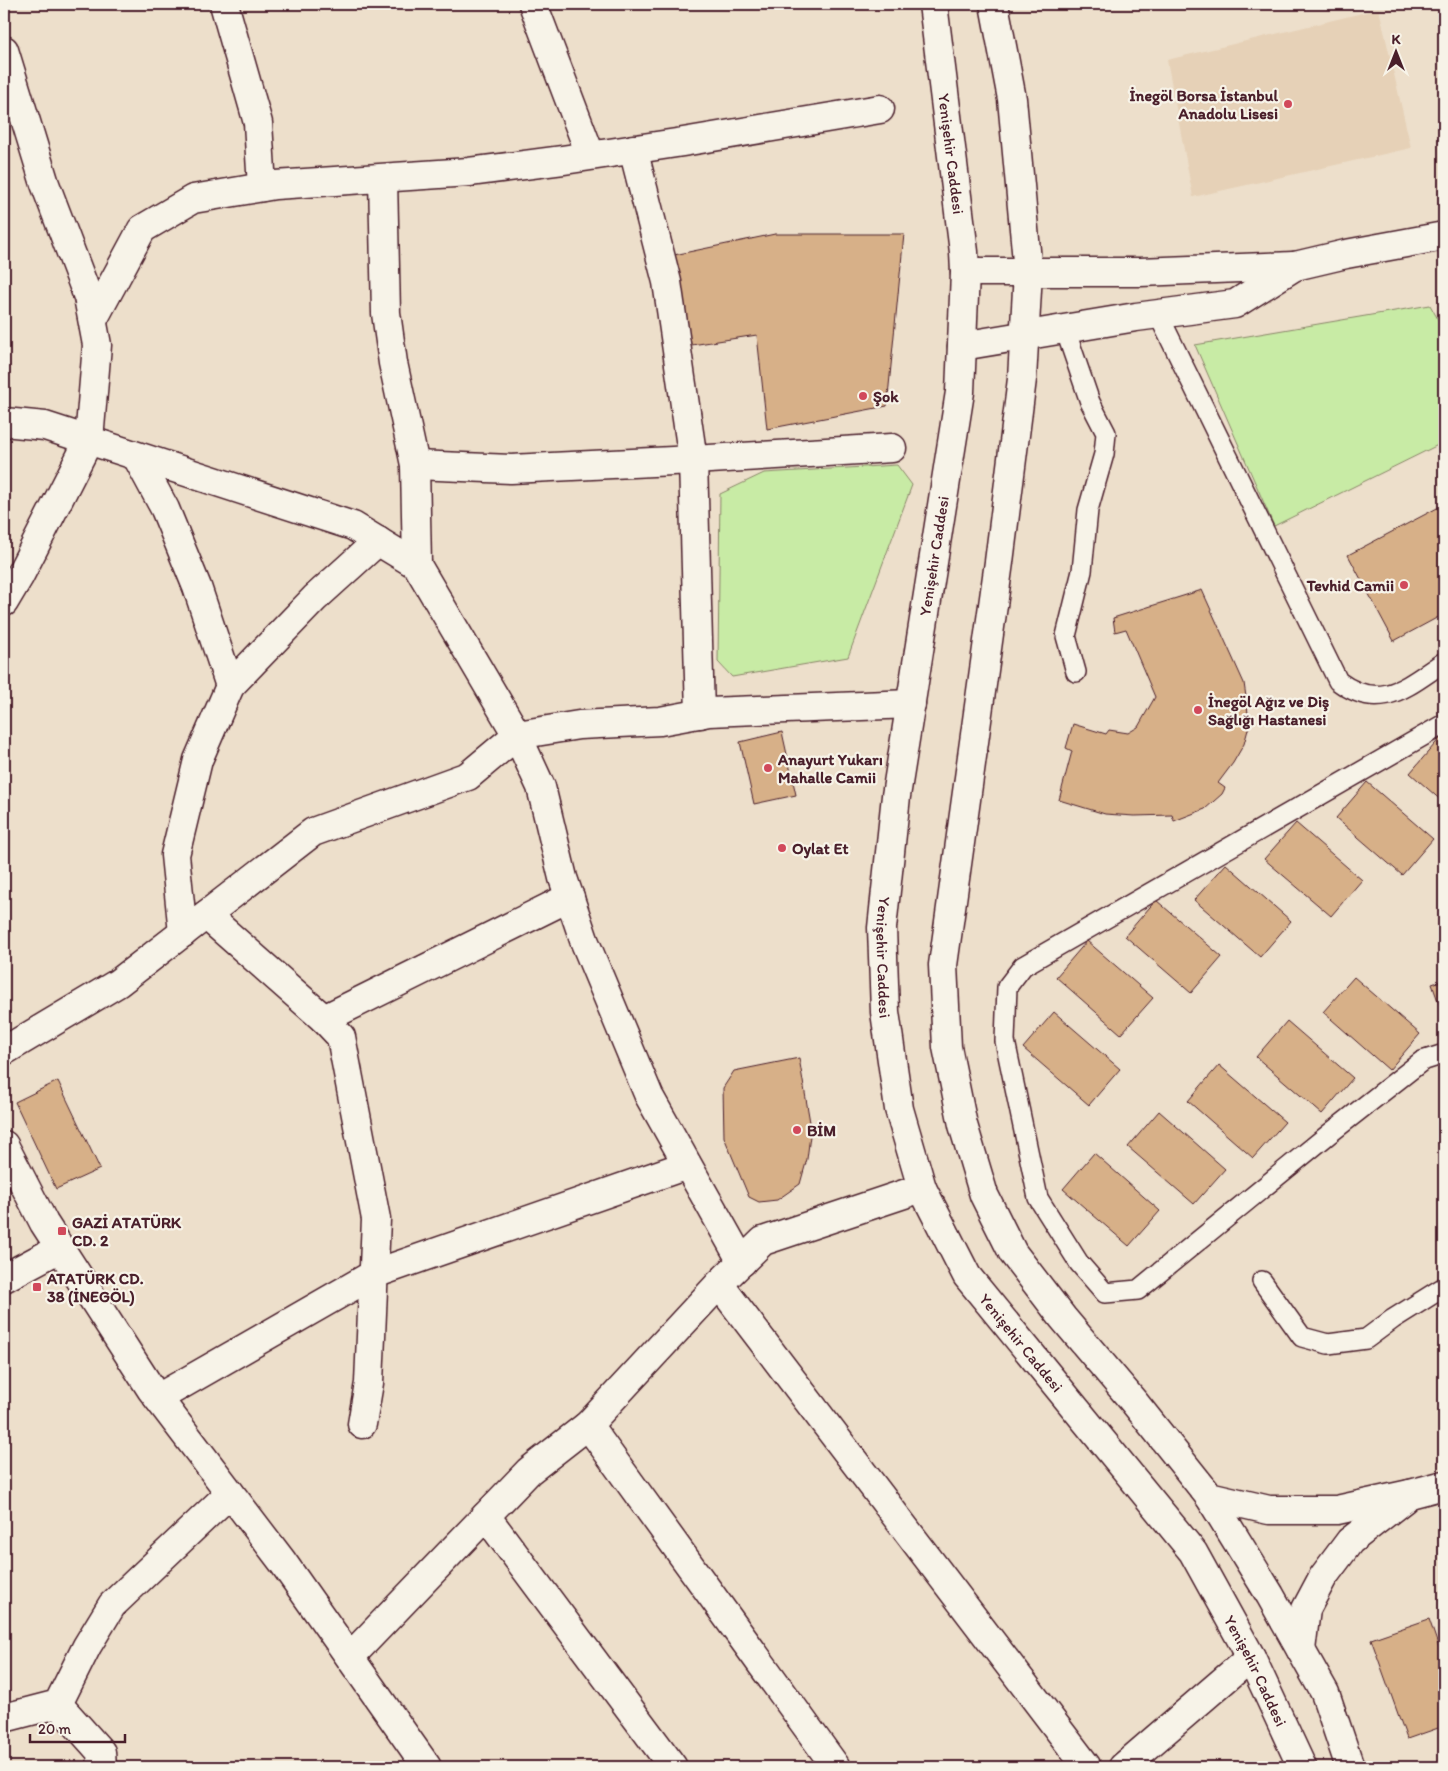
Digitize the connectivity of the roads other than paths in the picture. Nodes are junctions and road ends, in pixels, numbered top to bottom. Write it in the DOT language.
graph roads {
  1 [pos="224,4"];
  2 [pos="533,4"];
  3 [pos="933,4"];
  4 [pos="994,4"];
  5 [pos="4,50"];
  6 [pos="880,108"];
  7 [pos="633,149"];
  8 [pos="590,154"];
  9 [pos="382,179"];
  10 [pos="262,187"];
  11 [pos="1444,236"];
  12 [pos="1295,266"];
  13 [pos="965,272"];
  14 [pos="1028,272"];
  15 [pos="1158,314"];
  16 [pos="93,320"];
  17 [pos="1065,329"];
  18 [pos="1024,336"];
  19 [pos="962,346"];
  20 [pos="4,422"];
  21 [pos="89,440"];
  22 [pos="892,448"];
  23 [pos="137,457"];
  24 [pos="693,460"];
  25 [pos="415,464"];
  26 [pos="378,541"];
  27 [pos="417,566"];
  28 [pos="4,602"];
  29 [pos="1444,662"];
  30 [pos="1076,672"];
  31 [pos="230,686"];
  32 [pos="911,704"];
  33 [pos="700,714"];
  34 [pos="1444,724"];
  35 [pos="517,735"];
  36 [pos="570,897"];
  37 [pos="206,915"];
  38 [pos="183,933"];
  39 [pos="324,1019"];
  40 [pos="4,1051"];
  41 [pos="1444,1054"];
  42 [pos="4,1145"];
  43 [pos="687,1165"];
  44 [pos="922,1188"];
  45 [pos="60,1248"];
  46 [pos="742,1262"];
  47 [pos="374,1274"];
  48 [pos="4,1278"];
  49 [pos="1262,1281"];
  50 [pos="719,1284"];
  51 [pos="1444,1287"];
  52 [pos="158,1398"];
  53 [pos="362,1424"];
  54 [pos="588,1425"];
  55 [pos="1444,1485"];
  56 [pos="230,1492"];
  57 [pos="1410,1494"];
  58 [pos="1209,1496"];
  59 [pos="486,1516"];
  60 [pos="1301,1650"];
  61 [pos="350,1657"];
  62 [pos="1252,1657"];
  63 [pos="58,1704"];
  64 [pos="4,1718"];
  65 [pos="105,1762"];
  66 [pos="427,1767"];
  67 [pos="673,1767"];
  68 [pos="836,1767"];
  69 [pos="1087,1767"];
  70 [pos="1123,1767"];
  71 [pos="1302,1767"];
  72 [pos="1350,1767"];
  1 -- 10 [label="main road"];
  2 -- 8 [label="main road"];
  3 -- 13 [label="main road, Yenişehir Caddesi"];
  4 -- 14 [label="main road"];
  5 -- 16 [label="main road"];
  6 -- 7 [label="main road"];
  7 -- 8 [label="main road"];
  7 -- 24 [label="main road"];
  8 -- 9 [label="main road"];
  9 -- 10 [label="main road"];
  9 -- 25 [label="main road"];
  10 -- 16 [label="main road"];
  11 -- 12 [label="main road"];
  12 -- 14 [label="main road"];
  12 -- 15 [label="main road"];
  13 -- 14 [label="main road"];
  13 -- 19 [label="main road, Yenişehir Caddesi"];
  14 -- 18 [label="main road"];
  15 -- 17 [label="main road"];
  15 -- 29 [label="lane"];
  16 -- 21 [label="main road"];
  17 -- 18 [label="main road"];
  17 -- 30 [label="lane"];
  18 -- 19 [label="main road"];
  18 -- 58 [label="main road"];
  19 -- 32 [label="main road, Yenişehir Caddesi"];
  20 -- 21 [label="main road"];
  21 -- 23 [label="main road"];
  21 -- 28 [label="main road"];
  22 -- 24 [label="main road"];
  23 -- 26 [label="main road"];
  23 -- 31 [label="main road"];
  24 -- 25 [label="main road"];
  24 -- 33 [label="main road"];
  25 -- 27 [label="main road"];
  26 -- 27 [label="main road"];
  26 -- 31 [label="main road"];
  27 -- 35 [label="main road"];
  31 -- 38 [label="main road"];
  32 -- 33 [label="main road"];
  32 -- 44 [label="main road, Yenişehir Caddesi"];
  33 -- 35 [label="main road"];
  34 -- 41 [label="lane"];
  35 -- 36 [label="main road"];
  35 -- 37 [label="main road"];
  36 -- 39 [label="main road"];
  36 -- 43 [label="main road"];
  37 -- 38 [label="main road"];
  37 -- 39 [label="main road"];
  38 -- 40 [label="main road"];
  39 -- 47 [label="main road"];
  42 -- 45 [label="main road"];
  43 -- 46 [label="main road"];
  43 -- 47 [label="main road"];
  44 -- 46 [label="main road"];
  44 -- 62 [label="main road, Yenişehir Caddesi"];
  45 -- 48 [label="main road"];
  45 -- 52 [label="main road"];
  46 -- 50 [label="main road"];
  47 -- 52 [label="main road"];
  47 -- 53 [label="main road"];
  49 -- 51 [label="lane"];
  50 -- 54 [label="main road"];
  50 -- 69 [label="main road"];
  52 -- 56 [label="main road"];
  54 -- 59 [label="main road"];
  54 -- 68 [label="main road"];
  55 -- 57 [label="main road"];
  56 -- 61 [label="main road"];
  56 -- 63 [label="main road"];
  57 -- 58 [label="main road"];
  57 -- 60 [label="main road"];
  58 -- 60 [label="main road"];
  59 -- 61 [label="main road"];
  59 -- 67 [label="main road"];
  60 -- 72 [label="main road"];
  61 -- 66 [label="main road"];
  62 -- 70 [label="main road"];
  62 -- 71 [label="main road, Yenişehir Caddesi"];
  63 -- 64 [label="main road"];
  63 -- 65 [label="main road"];
}
